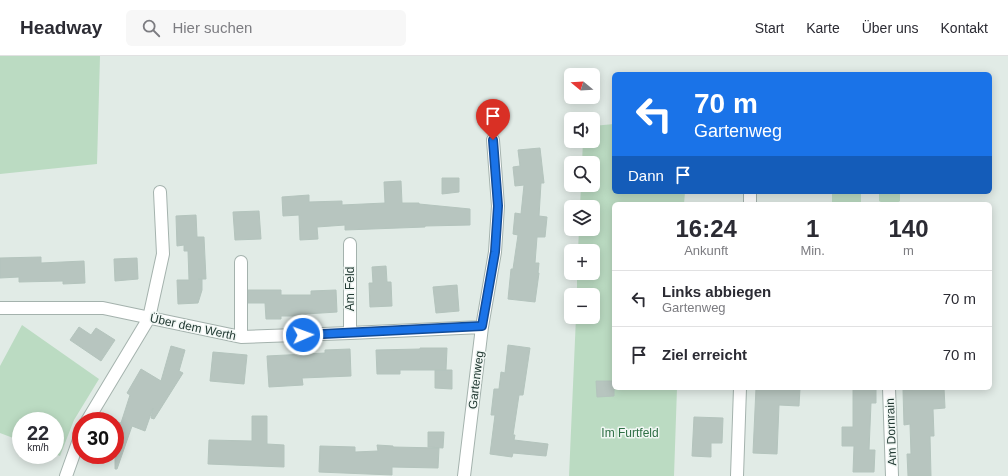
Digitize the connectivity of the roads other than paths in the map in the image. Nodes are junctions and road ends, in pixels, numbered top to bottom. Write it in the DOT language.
graph roads {
  1 [pos="493,140"];
  2 [pos="160,192"];
  3 [pos="350,244"];
  4 [pos="241,262"];
  5 [pos="0,308"];
  6 [pos="149,318"];
  7 [pos="482,326"];
  8 [pos="350,333"];
  9 [pos="241,337"];
  10 [pos="740,390"];
  11 [pos="889,390"];
  12 [pos="92,412"];
  13 [pos="72,459"];
  14 [pos="66,476"];
  15 [pos="464,476"];
  16 [pos="737,476"];
  17 [pos="892,476"];
  1 -- 7 [label="street, Gartenweg"];
  2 -- 6 [label="street"];
  3 -- 8 [label="street, Am Feld"];
  4 -- 9 [label="street"];
  5 -- 6 [label="street, Über dem Werth"];
  6 -- 9 [label="street, Über dem Werth"];
  6 -- 12 [label="street"];
  7 -- 8 [label="street, Über dem Werth"];
  7 -- 15 [label="street, Gartenweg"];
  8 -- 9 [label="street, Über dem Werth"];
  10 -- 16 [label="street"];
  11 -- 17 [label="street, Am Dornrain"];
  13 -- 14 [label="street"];
}
